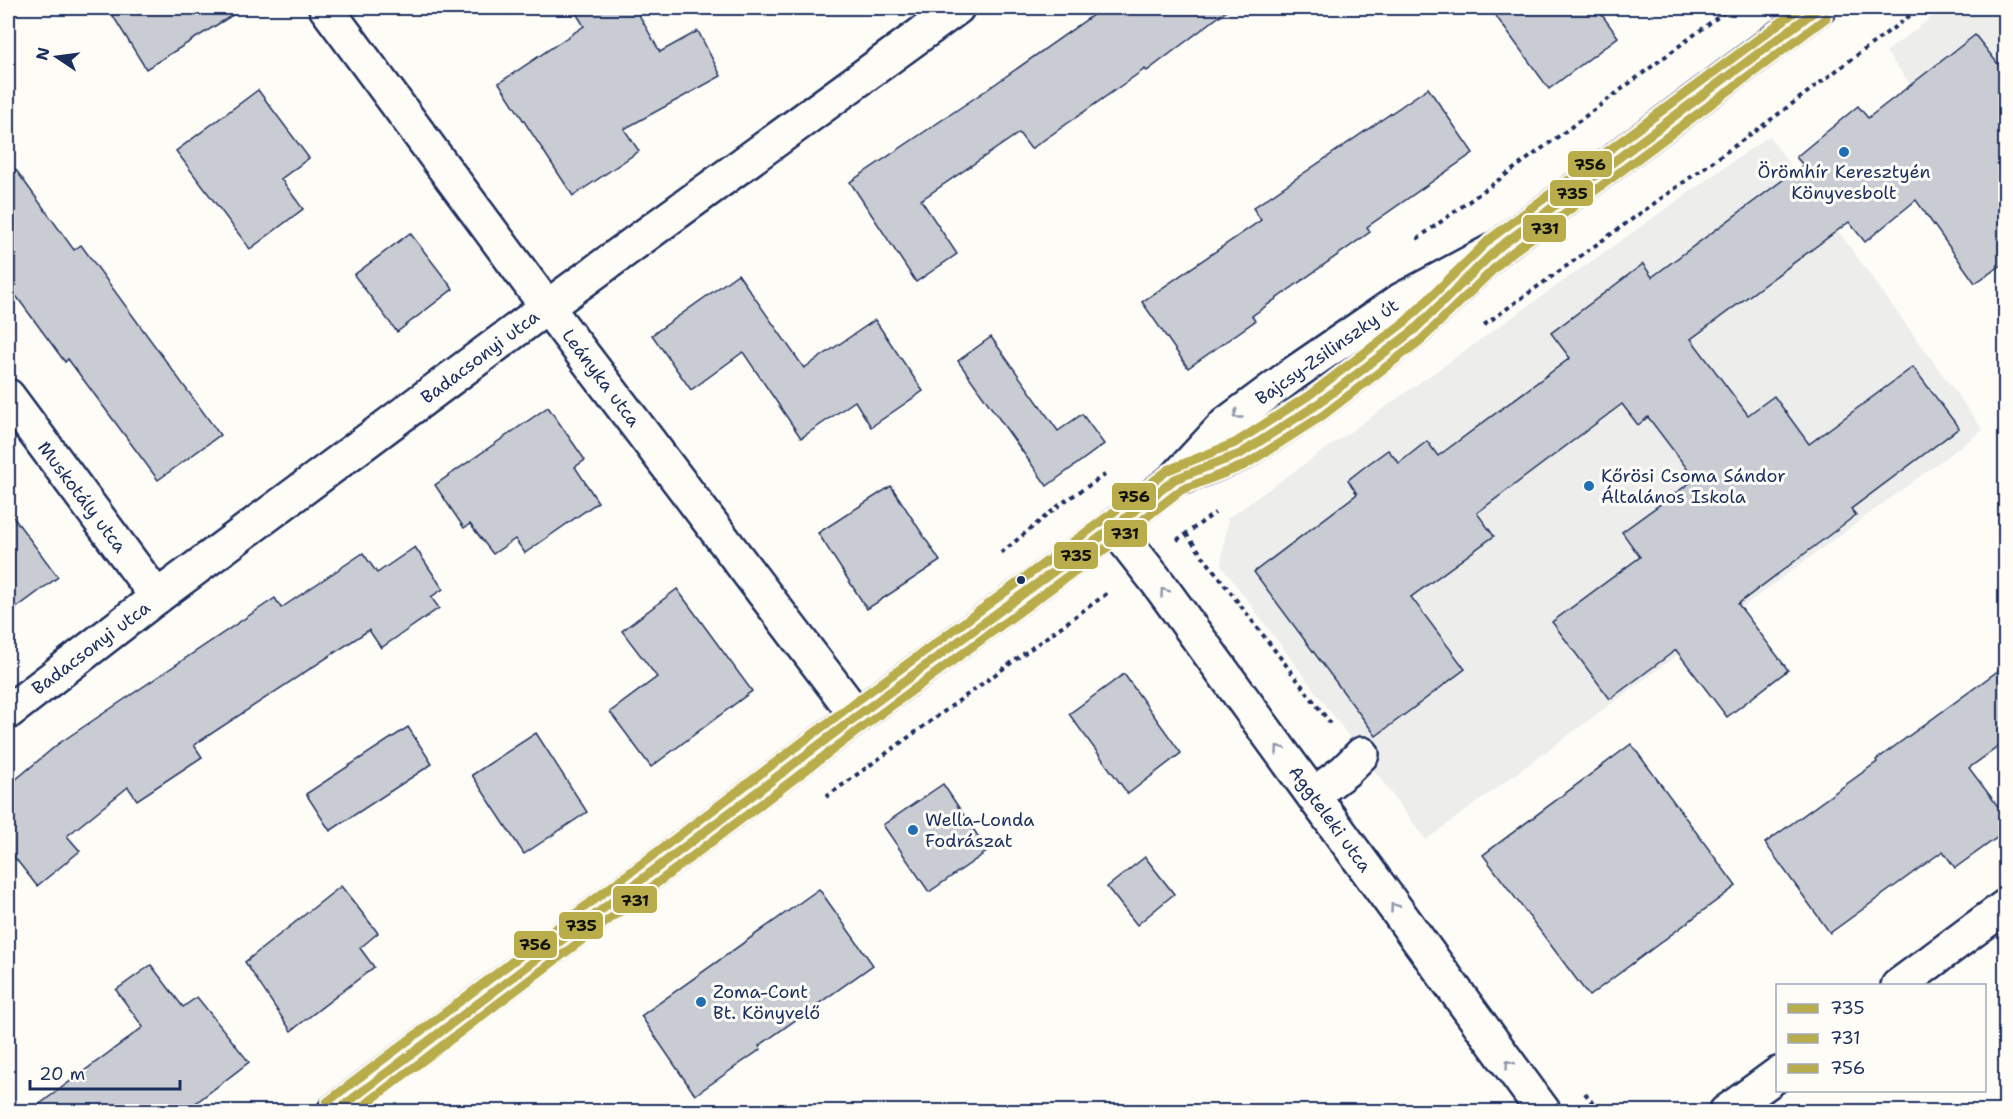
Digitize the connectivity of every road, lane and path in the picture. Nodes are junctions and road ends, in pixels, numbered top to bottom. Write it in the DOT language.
graph roads {
  1 [pos="326,8"];
  2 [pos="1819,8"];
  3 [pos="945,11"];
  4 [pos="547,307"];
  5 [pos="8,396"];
  6 [pos="1114,527"];
  7 [pos="1186,534"];
  8 [pos="157,597"];
  9 [pos="8,712"];
  10 [pos="857,716"];
  11 [pos="1353,763"];
  12 [pos="1312,795"];
  13 [pos="2006,906"];
  14 [pos="1901,984"];
  15 [pos="1776,1075"];
  16 [pos="1585,1093"];
  17 [pos="334,1112"];
  18 [pos="1544,1112"];
  19 [pos="1599,1112"];
  20 [pos="1726,1112"];
  1 -- 4 [label="street, Leányka utca"];
  2 -- 6 [label="street, Bajcsy-Zsilinszky út"];
  3 -- 4 [label="street, Badacsonyi utca"];
  4 -- 8 [label="street, Badacsonyi utca"];
  4 -- 10 [label="street, Leányka utca"];
  5 -- 8 [label="street, Muskotály utca"];
  6 -- 10 [label="street, Bajcsy-Zsilinszky út"];
  12 -- 6 [label="street, Aggteleki utca, one-way"];
  7 -- 11 [label="path"];
  8 -- 9 [label="street, Badacsonyi utca"];
  10 -- 17 [label="street, Bajcsy-Zsilinszky út"];
  11 -- 12 [label="street"];
  18 -- 12 [label="street, Aggteleki utca, one-way"];
  13 -- 14 [label="street"];
  15 -- 20 [label="street"];
  16 -- 19 [label="path"];
}
